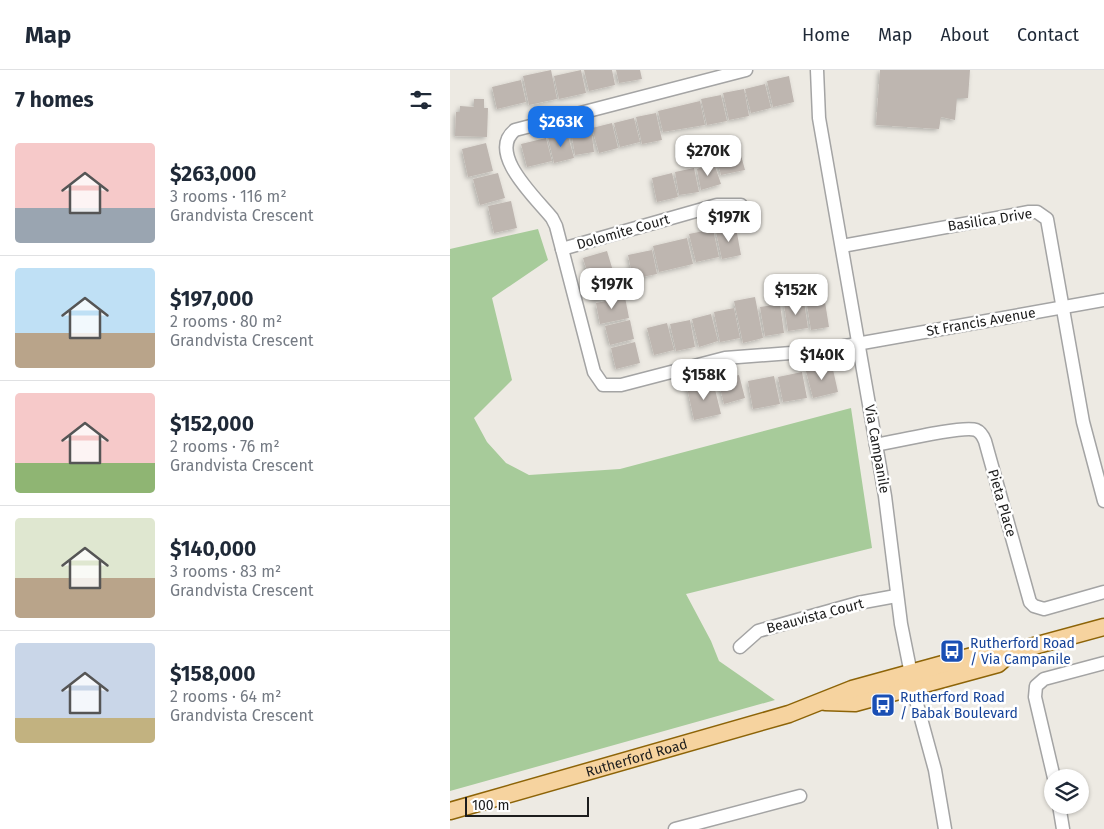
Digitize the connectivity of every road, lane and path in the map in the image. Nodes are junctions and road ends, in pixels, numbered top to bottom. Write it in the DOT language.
graph roads {
  1 [pos="746,70"];
  2 [pos="817,70"];
  3 [pos="741,205"];
  4 [pos="842,246"];
  5 [pos="562,249"];
  6 [pos="1104,300"];
  7 [pos="1064,307"];
  8 [pos="858,344"];
  9 [pos="876,445"];
  10 [pos="1104,501"];
  11 [pos="1104,592"];
  12 [pos="896,596"];
  13 [pos="1104,627"];
  14 [pos="740,647"];
  15 [pos="1104,663"];
  16 [pos="912,680"];
  17 [pos="1052,769"];
  18 [pos="800,796"];
  19 [pos="450,811"];
  20 [pos="1060,814"];
  21 [pos="675,829"];
  22 [pos="945,829"];
  23 [pos="1063,829"];
  1 -- 5 [label="street"];
  2 -- 4 [label="street, Via Campanile"];
  3 -- 5 [label="street, Dolomite Court"];
  4 -- 7 [label="street, Basilica Drive"];
  4 -- 8 [label="street, Via Campanile"];
  5 -- 8 [label="street, St Francis Avenue"];
  6 -- 7 [label="street, St Francis Avenue"];
  7 -- 8 [label="street, St Francis Avenue"];
  7 -- 10 [label="street"];
  8 -- 9 [label="street, Via Campanile"];
  9 -- 11 [label="street, Pieta Place"];
  9 -- 12 [label="street, Via Campanile"];
  12 -- 14 [label="street, Beauvista Court"];
  12 -- 16 [label="street, Via Campanile"];
  13 -- 16 [label="main road, Rutherford Road"];
  15 -- 17 [label="street"];
  16 -- 19 [label="main road, Rutherford Road"];
  16 -- 22 [label="street, Via Campanile"];
  18 -- 21 [label="street"];
  20 -- 23 [label="street"];
}
